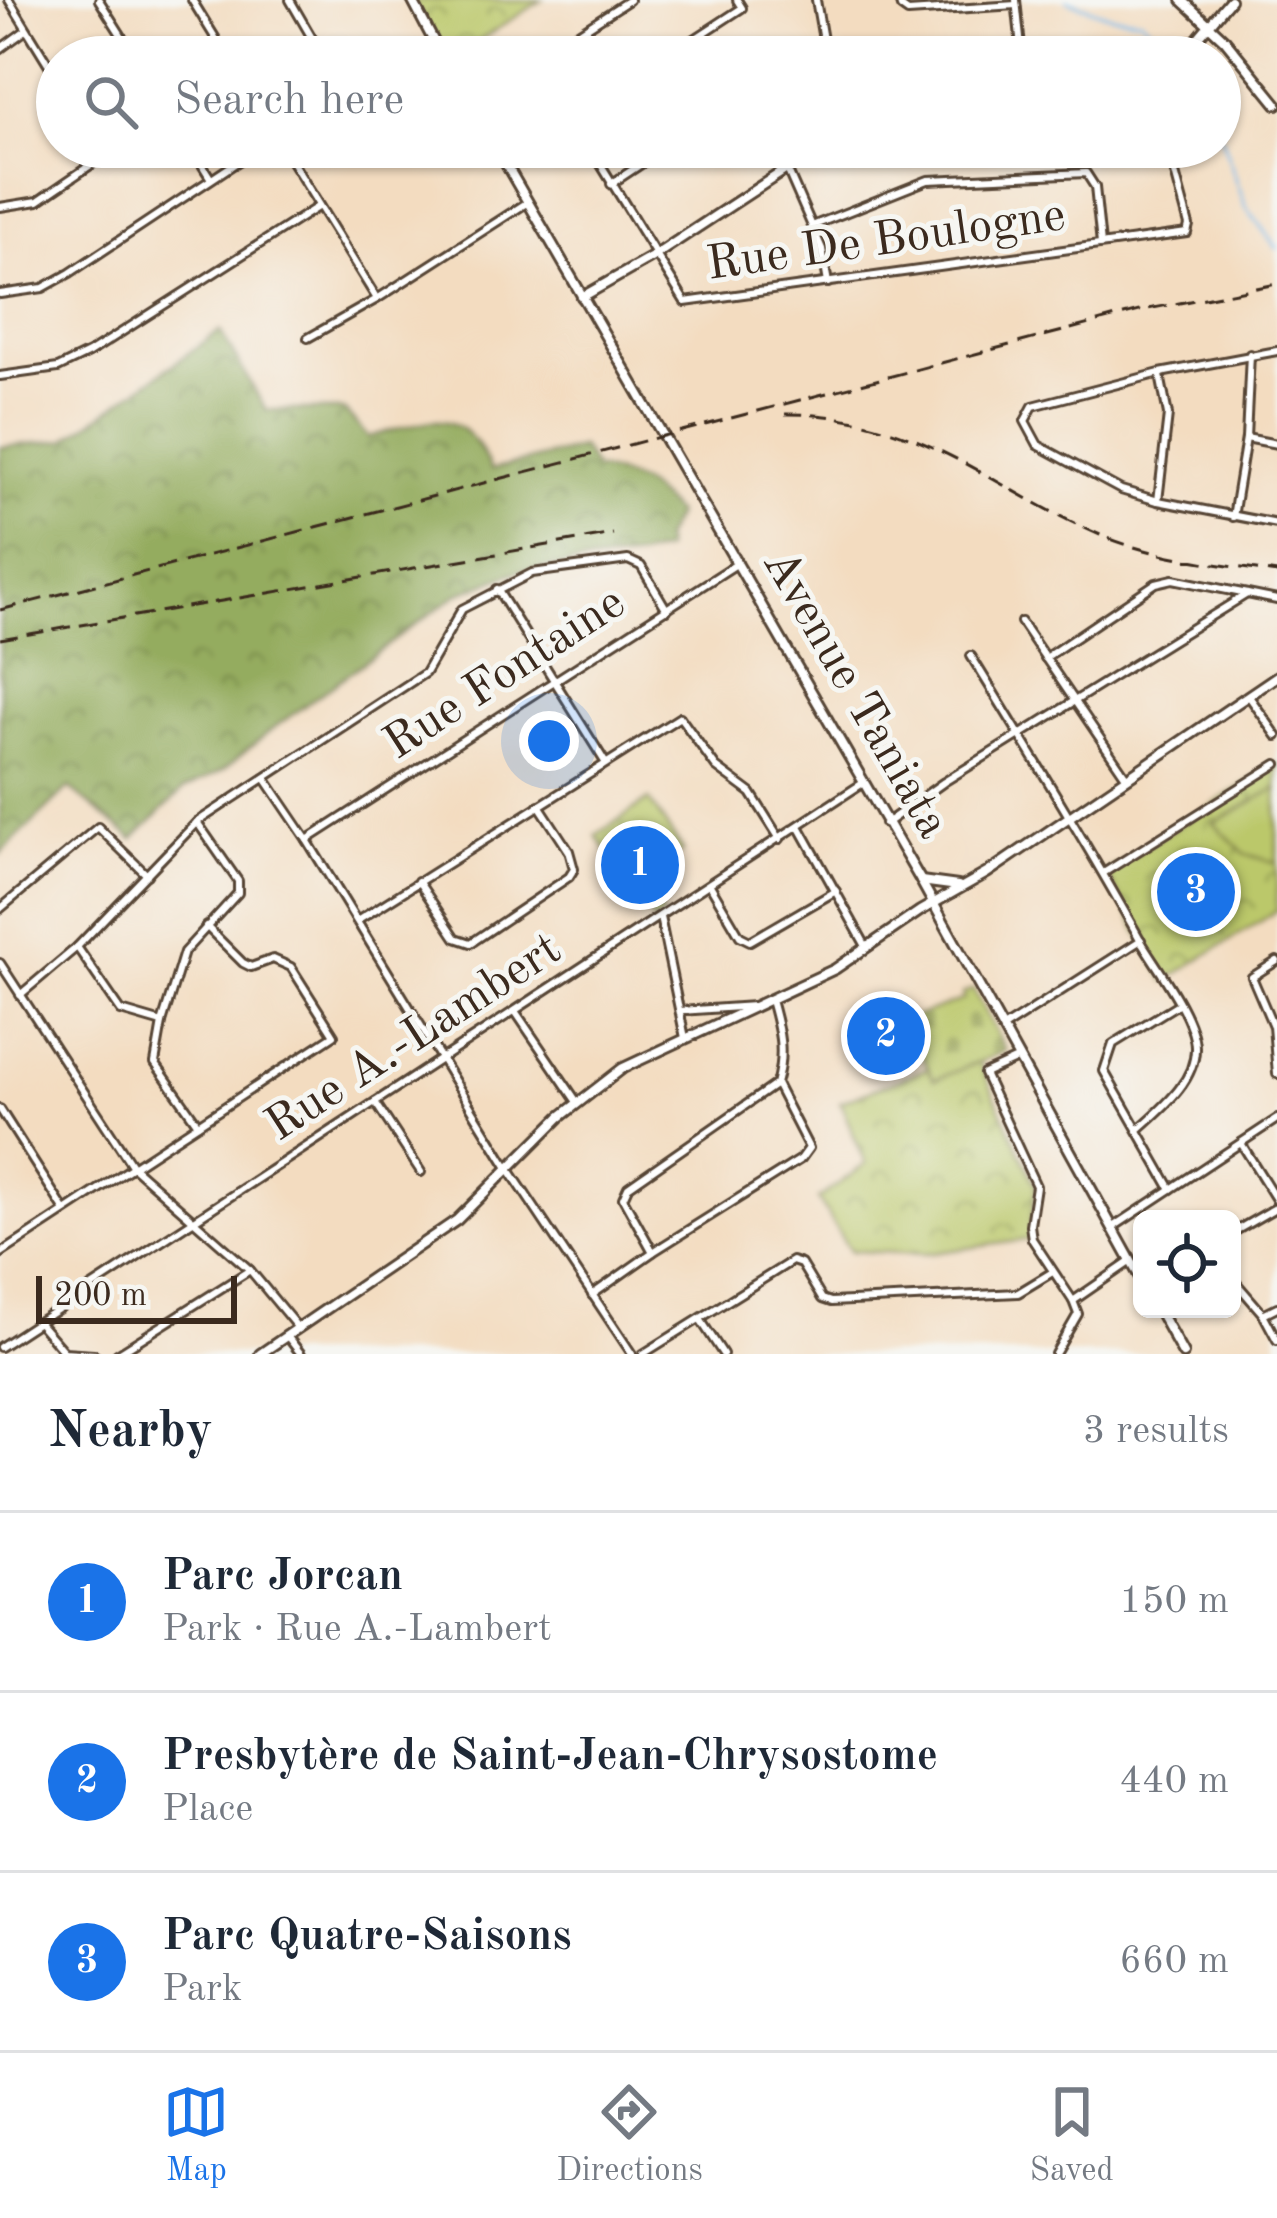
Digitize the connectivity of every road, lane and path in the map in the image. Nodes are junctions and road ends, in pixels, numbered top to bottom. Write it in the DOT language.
graph roads {
  1 [pos="10,0"];
  2 [pos="99,0"];
  3 [pos="192,0"];
  4 [pos="290,0"];
  5 [pos="412,0"];
  6 [pos="629,0"];
  7 [pos="737,0"];
  8 [pos="816,0"];
  9 [pos="899,0"];
  10 [pos="1182,0"];
  11 [pos="1230,0"];
  12 [pos="1016,2"];
  13 [pos="1208,22"];
  14 [pos="27,30"];
  15 [pos="122,36"];
  16 [pos="214,36"];
  17 [pos="311,36"];
  18 [pos="431,36"];
  19 [pos="573,36"];
  20 [pos="699,36"];
  21 [pos="822,36"];
  22 [pos="1020,36"];
  23 [pos="1198,36"];
  24 [pos="1220,36"];
  25 [pos="36,44"];
  26 [pos="0,49"];
  27 [pos="1241,61"];
  28 [pos="1277,104"];
  29 [pos="86,168"];
  30 [pos="204,168"];
  31 [pos="228,168"];
  32 [pos="296,168"];
  33 [pos="508,168"];
  34 [pos="602,168"];
  35 [pos="635,168"];
  36 [pos="1174,168"];
  37 [pos="787,169"];
  38 [pos="211,179"];
  39 [pos="611,184"];
  40 [pos="528,202"];
  41 [pos="319,206"];
  42 [pos="0,207"];
  43 [pos="812,226"];
  44 [pos="1102,245"];
  45 [pos="654,256"];
  46 [pos="828,284"];
  47 [pos="0,294"];
  48 [pos="583,297"];
  49 [pos="377,299"];
  50 [pos="308,338"];
  51 [pos="1277,351"];
  52 [pos="1250,354"];
  53 [pos="1160,373"];
  54 [pos="0,376"];
  55 [pos="1246,438"];
  56 [pos="1277,444"];
  57 [pos="1158,502"];
  58 [pos="1233,517"];
  59 [pos="1277,524"];
  60 [pos="739,563"];
  61 [pos="497,590"];
  62 [pos="1246,594"];
  63 [pos="1277,600"];
  64 [pos="668,610"];
  65 [pos="1021,622"];
  66 [pos="971,656"];
  67 [pos="1045,658"];
  68 [pos="1277,676"];
  69 [pos="555,682"];
  70 [pos="1248,695"];
  71 [pos="1074,701"];
  72 [pos="1020,735"];
  73 [pos="1277,736"];
  74 [pos="605,762"];
  75 [pos="1277,764"];
  76 [pos="265,778"];
  77 [pos="1127,778"];
  78 [pos="863,783"];
  79 [pos="539,805"];
  80 [pos="1071,816"];
  81 [pos="197,822"];
  82 [pos="886,824"];
  83 [pos="800,826"];
  84 [pos="780,839"];
  85 [pos="307,840"];
  86 [pos="1106,872"];
  87 [pos="147,874"];
  88 [pos="418,880"];
  89 [pos="921,881"];
  90 [pos="710,885"];
  91 [pos="960,886"];
  92 [pos="836,892"];
  93 [pos="933,903"];
  94 [pos="0,909"];
  95 [pos="659,917"];
  96 [pos="357,921"];
  97 [pos="206,926"];
  98 [pos="1141,940"];
  99 [pos="76,947"];
  100 [pos="867,948"];
  101 [pos="1277,961"];
  102 [pos="0,963"];
  103 [pos="20,995"];
  104 [pos="771,1000"];
  105 [pos="1178,1004"];
  106 [pos="759,1006"];
  107 [pos="515,1011"];
  108 [pos="680,1011"];
  109 [pos="162,1023"];
  110 [pos="1000,1030"];
  111 [pos="685,1038"];
  112 [pos="441,1059"];
  113 [pos="1017,1059"];
  114 [pos="1277,1074"];
  115 [pos="776,1084"];
  116 [pos="375,1102"];
  117 [pos="577,1102"];
  118 [pos="0,1109"];
  119 [pos="1277,1119"];
  120 [pos="198,1124"];
  121 [pos="1140,1128"];
  122 [pos="1241,1143"];
  123 [pos="133,1167"];
  124 [pos="508,1168"];
  125 [pos="421,1172"];
  126 [pos="1172,1189"];
  127 [pos="1277,1204"];
  128 [pos="65,1211"];
  129 [pos="194,1220"];
  130 [pos="1241,1227"];
  131 [pos="1112,1228"];
  132 [pos="653,1252"];
  133 [pos="0,1254"];
  134 [pos="1131,1261"];
  135 [pos="1133,1265"];
  136 [pos="250,1270"];
  137 [pos="1052,1273"];
  138 [pos="1241,1288"];
  139 [pos="592,1294"];
  140 [pos="1073,1300"];
  141 [pos="1277,1307"];
  142 [pos="1263,1314"];
  143 [pos="700,1318"];
  144 [pos="1163,1318"];
  145 [pos="38,1322"];
  146 [pos="298,1328"];
  147 [pos="287,1336"];
  148 [pos="1277,1340"];
  149 [pos="0,1347"];
  150 [pos="94,1354"];
  151 [pos="117,1354"];
  152 [pos="260,1354"];
  153 [pos="301,1354"];
  154 [pos="632,1354"];
  155 [pos="643,1354"];
  156 [pos="723,1354"];
  157 [pos="1055,1354"];
  158 [pos="1183,1354"];
  1 -- 14 [label="street"];
  2 -- 15 [label="street"];
  3 -- 16 [label="street"];
  4 -- 17 [label="street"];
  5 -- 18 [label="main road"];
  6 -- 19 [label="street"];
  7 -- 20 [label="street"];
  8 -- 21 [label="street"];
  9 -- 12 [label="street"];
  10 -- 13 [label="main road"];
  11 -- 13 [label="main road"];
  12 -- 22 [label="street"];
  13 -- 23 [label="main road"];
  13 -- 24 [label="main road"];
  14 -- 25 [label="street"];
  14 -- 26 [label="street"];
  27 -- 28 [label="main road"];
  29 -- 42 [label="street"];
  30 -- 38 [label="street"];
  31 -- 38 [label="street"];
  32 -- 41 [label="street"];
  33 -- 40 [label="main road, Avenue Taniata"];
  34 -- 39 [label="street, Rue De Boulogne"];
  35 -- 39 [label="street"];
  36 -- 44 [label="street, Rue De Boulogne"];
  37 -- 43 [label="street"];
  37 -- 45 [label="main road"];
  38 -- 47 [label="street"];
  39 -- 45 [label="street, Rue De Boulogne"];
  40 -- 48 [label="main road, Avenue Taniata"];
  40 -- 49 [label="street"];
  41 -- 49 [label="street"];
  41 -- 54 [label="street"];
  43 -- 44 [label="street"];
  43 -- 46 [label="street"];
  44 -- 46 [label="street, Rue De Boulogne"];
  45 -- 46 [label="street, Rue De Boulogne"];
  45 -- 48 [label="main road"];
  48 -- 60 [label="main road, Avenue Taniata"];
  49 -- 50 [label="street"];
  51 -- 52 [label="street"];
  52 -- 53 [label="street"];
  52 -- 55 [label="street"];
  53 -- 57 [label="street"];
  53 -- 57 [label="street"];
  55 -- 56 [label="street"];
  55 -- 58 [label="street"];
  57 -- 58 [label="street"];
  58 -- 59 [label="street"];
  60 -- 64 [label="street, Rue Fontaine"];
  60 -- 78 [label="main road, Avenue Taniata"];
  61 -- 64 [label="street"];
  61 -- 69 [label="street"];
  61 -- 76 [label="street"];
  62 -- 63 [label="street"];
  62 -- 67 [label="street"];
  62 -- 71 [label="street"];
  64 -- 69 [label="street, Rue Fontaine"];
  65 -- 67 [label="street"];
  66 -- 72 [label="street"];
  67 -- 71 [label="street"];
  68 -- 70 [label="main road"];
  69 -- 74 [label="street"];
  69 -- 85 [label="street, Rue Fontaine"];
  70 -- 73 [label="street"];
  70 -- 77 [label="main road"];
  71 -- 72 [label="street"];
  71 -- 77 [label="street"];
  72 -- 80 [label="street"];
  72 -- 82 [label="street"];
  74 -- 79 [label="street"];
  74 -- 84 [label="street"];
  75 -- 86 [label="street"];
  76 -- 81 [label="street"];
  76 -- 85 [label="street"];
  77 -- 80 [label="main road"];
  78 -- 82 [label="main road, Avenue Taniata"];
  78 -- 83 [label="street, Rue A.-Lambert"];
  79 -- 88 [label="street"];
  79 -- 88 [label="street"];
  80 -- 86 [label="street"];
  80 -- 91 [label="main road"];
  81 -- 87 [label="street"];
  81 -- 97 [label="street"];
  82 -- 89 [label="main road, Avenue Taniata"];
  83 -- 84 [label="street, Rue A.-Lambert"];
  83 -- 92 [label="street"];
  84 -- 90 [label="street, Rue A.-Lambert"];
  85 -- 96 [label="street"];
  86 -- 98 [label="street"];
  87 -- 94 [label="street"];
  87 -- 99 [label="street"];
  88 -- 96 [label="street"];
  89 -- 91 [label="main road"];
  89 -- 93 [label="main road, Avenue Taniata"];
  90 -- 92 [label="street"];
  90 -- 95 [label="street, Rue A.-Lambert"];
  91 -- 93 [label="main road"];
  92 -- 100 [label="street"];
  93 -- 100 [label="main road"];
  93 -- 110 [label="main road, Avenue Taniata"];
  95 -- 107 [label="street, Rue A.-Lambert"];
  95 -- 108 [label="street"];
  96 -- 112 [label="street"];
  97 -- 109 [label="street"];
  97 -- 120 [label="street"];
  98 -- 105 [label="street"];
  98 -- 110 [label="street"];
  99 -- 103 [label="street"];
  99 -- 109 [label="street"];
  100 -- 104 [label="main road"];
  101 -- 114 [label="street"];
  102 -- 103 [label="street"];
  103 -- 123 [label="street"];
  104 -- 106 [label="main road"];
  104 -- 115 [label="street"];
  105 -- 121 [label="street"];
  105 -- 121 [label="street"];
  106 -- 108 [label="street"];
  106 -- 111 [label="main road"];
  107 -- 112 [label="street, Rue A.-Lambert"];
  107 -- 117 [label="street"];
  108 -- 111 [label="street"];
  109 -- 120 [label="street"];
  110 -- 113 [label="main road, Avenue Taniata"];
  111 -- 117 [label="main road"];
  112 -- 116 [label="street, Rue A.-Lambert"];
  112 -- 124 [label="street"];
  113 -- 131 [label="main road, Avenue Taniata"];
  113 -- 137 [label="street"];
  115 -- 132 [label="street"];
  115 -- 132 [label="street"];
  116 -- 125 [label="street"];
  116 -- 129 [label="street, Rue A.-Lambert"];
  117 -- 124 [label="main road"];
  118 -- 128 [label="street"];
  119 -- 122 [label="street"];
  120 -- 123 [label="street"];
  121 -- 126 [label="street"];
  122 -- 126 [label="street"];
  122 -- 127 [label="street"];
  123 -- 128 [label="street"];
  123 -- 129 [label="street"];
  124 -- 139 [label="street"];
  124 -- 146 [label="main road"];
  126 -- 131 [label="street"];
  127 -- 130 [label="street"];
  128 -- 133 [label="street"];
  129 -- 136 [label="street"];
  129 -- 145 [label="street, Rue A.-Lambert"];
  131 -- 134 [label="main road, Avenue Taniata"];
  132 -- 139 [label="street"];
  134 -- 135 [label="main road, Avenue Taniata"];
  134 -- 140 [label="street"];
  136 -- 146 [label="street"];
  136 -- 151 [label="street"];
  137 -- 140 [label="street"];
  137 -- 143 [label="street"];
  138 -- 142 [label="street"];
  139 -- 154 [label="street"];
  140 -- 157 [label="street"];
  141 -- 142 [label="street"];
  142 -- 148 [label="street"];
  143 -- 155 [label="street"];
  143 -- 156 [label="street"];
  144 -- 158 [label="main road"];
  145 -- 149 [label="street, Rue A.-Lambert"];
  145 -- 150 [label="street"];
  146 -- 147 [label="main road"];
  147 -- 152 [label="main road"];
  147 -- 153 [label="street"];
}
